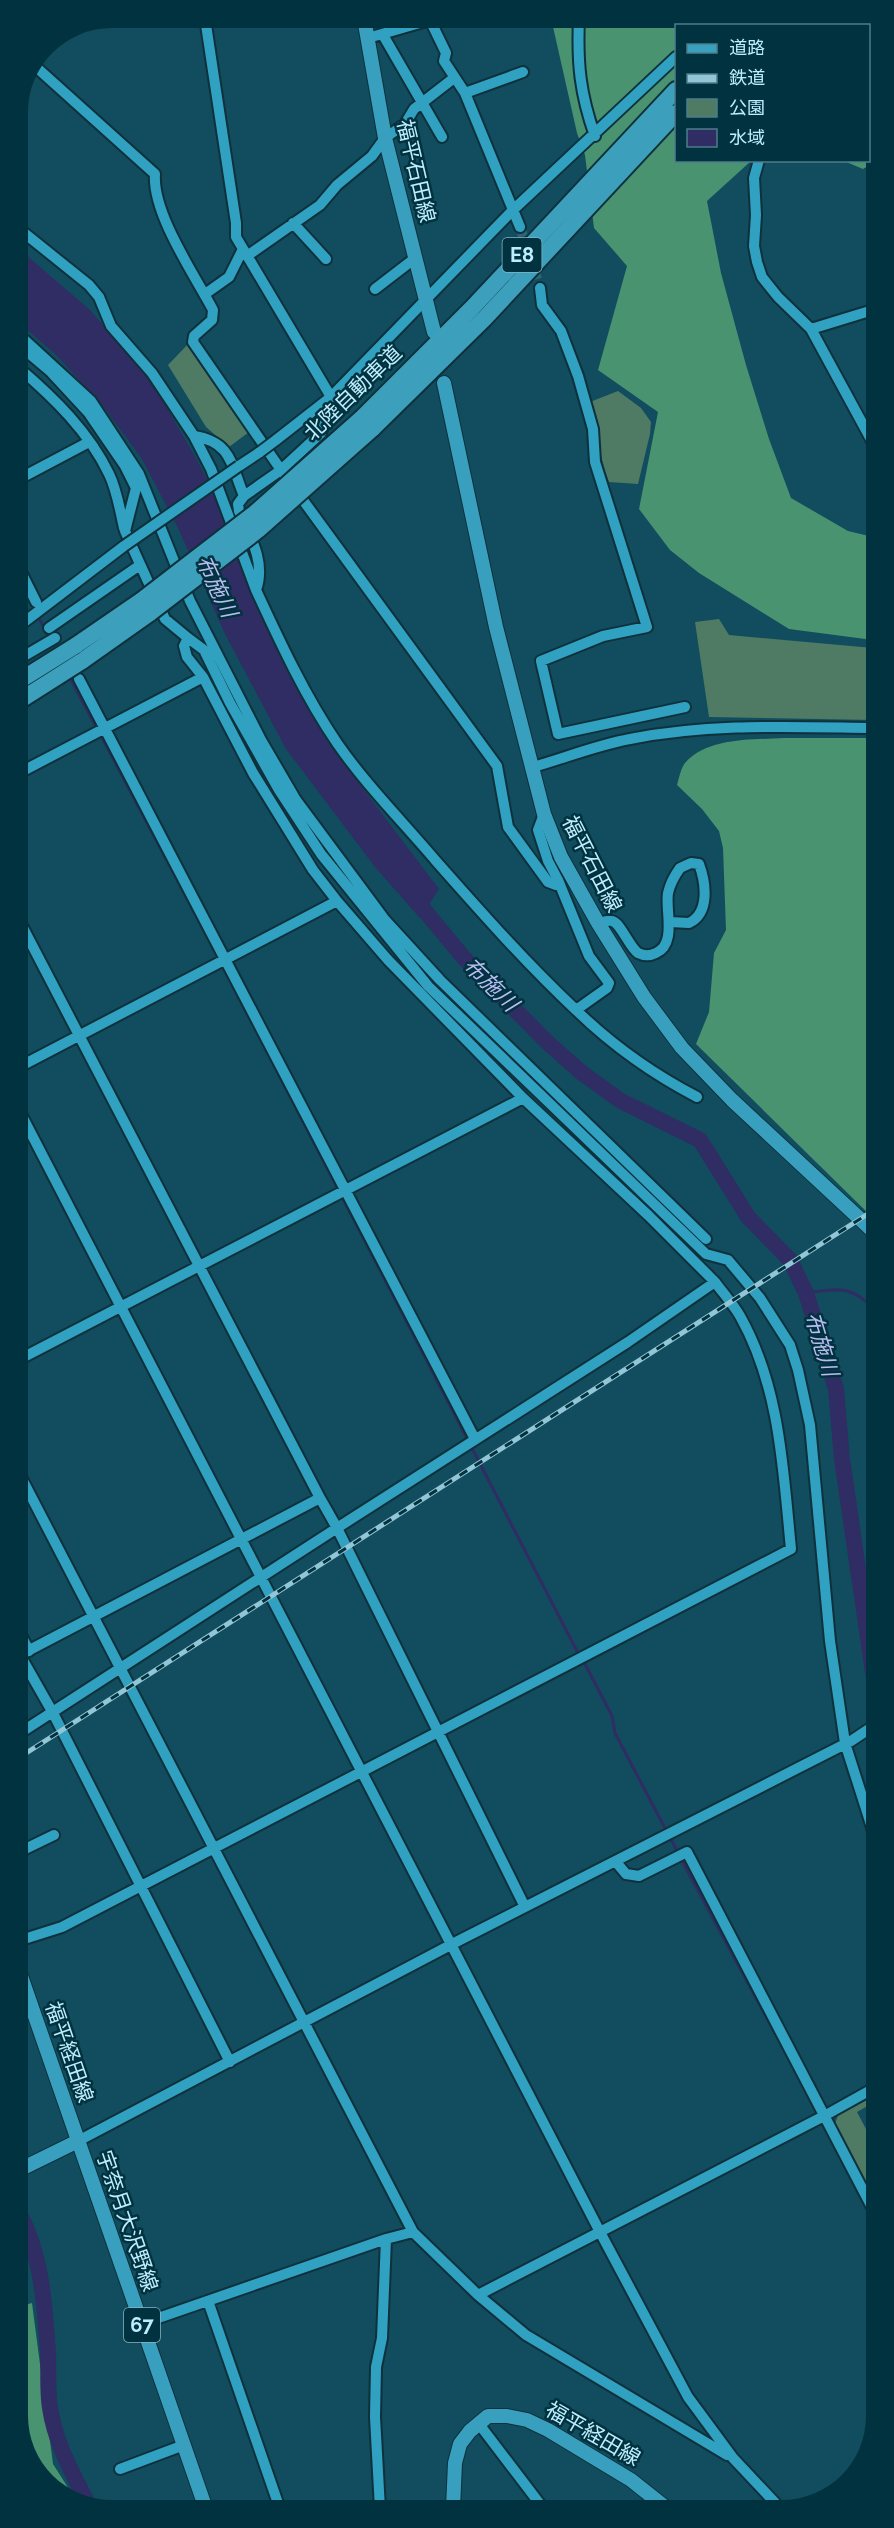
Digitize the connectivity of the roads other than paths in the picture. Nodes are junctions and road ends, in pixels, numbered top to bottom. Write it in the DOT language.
graph roads {
  1 [pos="207,29"];
  2 [pos="366,29"];
  3 [pos="401,29"];
  4 [pos="437,29"];
  5 [pos="579,29"];
  6 [pos="383,35"];
  7 [pos="368,38"];
  8 [pos="675,58"];
  9 [pos="39,71"];
  10 [pos="523,72"];
  11 [pos="454,78"];
  12 [pos="675,91"];
  13 [pos="465,93"];
  14 [pos="422,103"];
  15 [pos="675,114"];
  16 [pos="595,136"];
  17 [pos="442,137"];
  18 [pos="386,138"];
  19 [pos="758,162"];
  20 [pos="513,210"];
  21 [pos="293,223"];
  22 [pos="520,227"];
  23 [pos="29,237"];
  24 [pos="245,252"];
  25 [pos="326,259"];
  26 [pos="414,259"];
  27 [pos="540,288"];
  28 [pos="375,289"];
  29 [pos="205,294"];
  30 [pos="424,302"];
  31 [pos="866,312"];
  32 [pos="811,329"];
  33 [pos="434,332"];
  34 [pos="29,344"];
  35 [pos="29,354"];
  36 [pos="29,376"];
  37 [pos="444,383"];
  38 [pos="332,396"];
  39 [pos="368,423"];
  40 [pos="866,430"];
  41 [pos="194,436"];
  42 [pos="90,442"];
  43 [pos="281,470"];
  44 [pos="29,474"];
  45 [pos="244,496"];
  46 [pos="124,531"];
  47 [pos="140,565"];
  48 [pos="29,588"];
  49 [pos="256,590"];
  50 [pos="36,602"];
  51 [pos="43,617"];
  52 [pos="29,618"];
  53 [pos="54,636"];
  54 [pos="188,638"];
  55 [pos="29,652"];
  56 [pos="79,654"];
  57 [pos="29,676"];
  58 [pos="203,676"];
  59 [pos="79,679"];
  60 [pos="29,693"];
  61 [pos="685,707"];
  62 [pos="106,727"];
  63 [pos="866,728"];
  64 [pos="533,767"];
  65 [pos="29,768"];
  66 [pos="544,814"];
  67 [pos="558,880"];
  68 [pos="337,901"];
  69 [pos="669,922"];
  70 [pos="598,923"];
  71 [pos="29,940"];
  72 [pos="226,961"];
  73 [pos="576,1010"];
  74 [pos="80,1036"];
  75 [pos="29,1062"];
  76 [pos="697,1097"];
  77 [pos="523,1098"];
  78 [pos="29,1129"];
  79 [pos="346,1190"];
  80 [pos="866,1225"];
  81 [pos="706,1239"];
  82 [pos="199,1267"];
  83 [pos="715,1282"];
  84 [pos="122,1307"];
  85 [pos="29,1354"];
  86 [pos="475,1439"];
  87 [pos="29,1492"];
  88 [pos="320,1498"];
  89 [pos="337,1528"];
  90 [pos="241,1541"];
  91 [pos="261,1579"];
  92 [pos="94,1617"];
  93 [pos="29,1651"];
  94 [pos="29,1666"];
  95 [pos="121,1668"];
  96 [pos="53,1713"];
  97 [pos="29,1728"];
  98 [pos="439,1731"];
  99 [pos="866,1731"];
  100 [pos="848,1742"];
  101 [pos="361,1772"];
  102 [pos="866,1805"];
  103 [pos="54,1835"];
  104 [pos="29,1847"];
  105 [pos="215,1847"];
  106 [pos="616,1862"];
  107 [pos="141,1886"];
  108 [pos="525,1907"];
  109 [pos="29,1937"];
  110 [pos="451,1945"];
  111 [pos="29,1999"];
  112 [pos="304,2023"];
  113 [pos="230,2062"];
  114 [pos="866,2093"];
  115 [pos="824,2116"];
  116 [pos="78,2142"];
  117 [pos="29,2165"];
  118 [pos="866,2197"];
  119 [pos="413,2232"];
  120 [pos="600,2232"];
  121 [pos="386,2239"];
  122 [pos="478,2295"];
  123 [pos="208,2301"];
  124 [pos="141,2324"];
  125 [pos="478,2424"];
  126 [pos="184,2445"];
  127 [pos="733,2458"];
  128 [pos="120,2469"];
  129 [pos="203,2499"];
  130 [pos="277,2499"];
  131 [pos="380,2499"];
  132 [pos="453,2500"];
  133 [pos="537,2500"];
  134 [pos="656,2500"];
  135 [pos="772,2500"];
  1 -- 24 [label="street"];
  2 -- 7 [label="main road, 福平石田線"];
  3 -- 6 [label="street"];
  4 -- 11 [label="street"];
  5 -- 16 [label="street"];
  6 -- 7 [label="street"];
  6 -- 14 [label="street"];
  7 -- 18 [label="main road, 福平石田線"];
  8 -- 16 [label="street"];
  9 -- 29 [label="street"];
  10 -- 13 [label="street"];
  11 -- 13 [label="street"];
  11 -- 14 [label="street"];
  12 -- 39 [label="highway, 北陸自動車道 / E8"];
  13 -- 20 [label="street"];
  14 -- 17 [label="street"];
  14 -- 18 [label="street"];
  15 -- 39 [label="highway, 北陸自動車道 / E8"];
  16 -- 20 [label="street"];
  18 -- 21 [label="street"];
  18 -- 26 [label="main road, 福平石田線"];
  19 -- 32 [label="street"];
  20 -- 22 [label="street"];
  20 -- 30 [label="street"];
  21 -- 24 [label="street"];
  21 -- 25 [label="street"];
  23 -- 41 [label="street"];
  24 -- 29 [label="street"];
  24 -- 38 [label="street"];
  26 -- 28 [label="street"];
  26 -- 30 [label="main road, 福平石田線"];
  27 -- 61 [label="street"];
  29 -- 43 [label="street"];
  30 -- 33 [label="main road, 福平石田線"];
  30 -- 38 [label="street"];
  31 -- 32 [label="street"];
  32 -- 40 [label="street"];
  34 -- 81 [label="street"];
  35 -- 46 [label="street"];
  36 -- 42 [label="street"];
  37 -- 64 [label="main road, 福平石田線"];
  38 -- 43 [label="street"];
  38 -- 52 [label="street, bridge"];
  39 -- 56 [label="highway, 北陸自動車道 / E8, bridge"];
  41 -- 45 [label="street"];
  41 -- 49 [label="street"];
  42 -- 44 [label="street"];
  42 -- 46 [label="street"];
  43 -- 45 [label="street"];
  43 -- 67 [label="street"];
  45 -- 49 [label="street"];
  46 -- 47 [label="street"];
  47 -- 53 [label="street"];
  47 -- 54 [label="street"];
  48 -- 50 [label="street"];
  49 -- 73 [label="street"];
  51 -- 53 [label="street"];
  53 -- 55 [label="street"];
  54 -- 58 [label="street"];
  54 -- 100 [label="street"];
  56 -- 57 [label="highway, 北陸自動車道 / E8, bridge"];
  56 -- 60 [label="highway, 北陸自動車道 / E8, bridge"];
  58 -- 62 [label="street"];
  58 -- 68 [label="street"];
  59 -- 62 [label="street"];
  62 -- 65 [label="street"];
  62 -- 72 [label="street"];
  63 -- 64 [label="street"];
  64 -- 66 [label="main road, 福平石田線"];
  66 -- 67 [label="street"];
  66 -- 70 [label="main road, 福平石田線"];
  67 -- 73 [label="street"];
  68 -- 72 [label="street"];
  68 -- 77 [label="street"];
  69 -- 69 [label="street"];
  69 -- 70 [label="street"];
  70 -- 80 [label="main road, 福平石田線"];
  71 -- 74 [label="street"];
  72 -- 74 [label="street"];
  72 -- 79 [label="street"];
  73 -- 76 [label="street"];
  74 -- 75 [label="street"];
  74 -- 82 [label="street"];
  77 -- 79 [label="street"];
  77 -- 83 [label="street"];
  78 -- 84 [label="street"];
  79 -- 82 [label="street"];
  79 -- 86 [label="street"];
  82 -- 84 [label="street"];
  82 -- 88 [label="street"];
  83 -- 86 [label="street"];
  83 -- 98 [label="street"];
  84 -- 85 [label="street"];
  84 -- 90 [label="street"];
  86 -- 89 [label="street"];
  87 -- 92 [label="street"];
  88 -- 89 [label="street"];
  88 -- 90 [label="street"];
  89 -- 91 [label="street"];
  89 -- 98 [label="street"];
  90 -- 91 [label="street"];
  90 -- 92 [label="street"];
  91 -- 95 [label="street"];
  91 -- 101 [label="street"];
  92 -- 93 [label="street"];
  92 -- 95 [label="street"];
  94 -- 96 [label="street"];
  95 -- 96 [label="street"];
  95 -- 105 [label="street"];
  96 -- 97 [label="street"];
  96 -- 107 [label="street"];
  98 -- 101 [label="street"];
  98 -- 108 [label="street"];
  99 -- 100 [label="street"];
  100 -- 102 [label="street"];
  100 -- 106 [label="street"];
  101 -- 105 [label="street"];
  101 -- 110 [label="street"];
  103 -- 104 [label="street"];
  105 -- 107 [label="street"];
  105 -- 112 [label="street"];
  106 -- 108 [label="street"];
  106 -- 115 [label="street"];
  107 -- 109 [label="street"];
  107 -- 113 [label="street"];
  108 -- 110 [label="street"];
  110 -- 112 [label="street"];
  110 -- 120 [label="street"];
  111 -- 116 [label="main road, 福平経田線"];
  112 -- 113 [label="street"];
  112 -- 119 [label="street"];
  113 -- 116 [label="street"];
  114 -- 115 [label="street"];
  115 -- 118 [label="street"];
  115 -- 120 [label="street"];
  116 -- 117 [label="main road, 宇奈月大沢野線"];
  116 -- 124 [label="main road, 宇奈月大沢野線 / 67"];
  119 -- 121 [label="street"];
  119 -- 122 [label="street"];
  120 -- 122 [label="street"];
  120 -- 127 [label="street"];
  121 -- 123 [label="street"];
  121 -- 131 [label="street"];
  122 -- 127 [label="street"];
  123 -- 124 [label="street"];
  123 -- 130 [label="street"];
  124 -- 126 [label="main road, 宇奈月大沢野線 / 67"];
  125 -- 132 [label="main road"];
  125 -- 133 [label="street"];
  125 -- 134 [label="main road, 福平経田線"];
  126 -- 128 [label="street"];
  126 -- 129 [label="main road, 宇奈月大沢野線 / 67"];
  127 -- 135 [label="street"];
}
